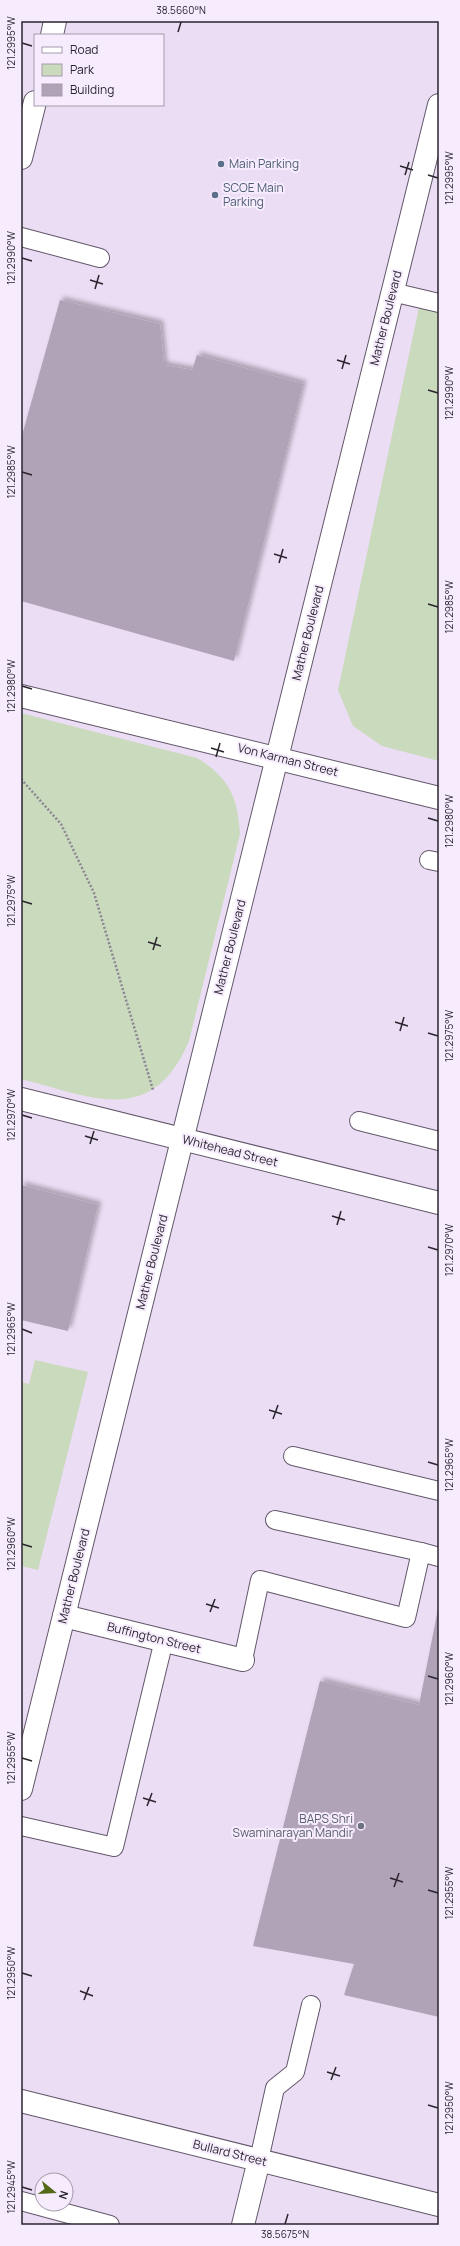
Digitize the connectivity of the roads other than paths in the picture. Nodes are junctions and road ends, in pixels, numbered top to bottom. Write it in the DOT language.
graph roads {
  1 [pos="55,21"];
  2 [pos="52,34"];
  3 [pos="439,105"];
  4 [pos="34,106"];
  5 [pos="21,158"];
  6 [pos="21,237"];
  7 [pos="100,258"];
  8 [pos="392,292"];
  9 [pos="439,303"];
  10 [pos="21,696"];
  11 [pos="277,757"];
  12 [pos="439,798"];
  13 [pos="21,1099"];
  14 [pos="359,1121"];
  15 [pos="182,1139"];
  16 [pos="439,1141"];
  17 [pos="439,1203"];
  18 [pos="294,1456"];
  19 [pos="439,1491"];
  20 [pos="275,1520"];
  21 [pos="421,1552"];
  22 [pos="439,1557"];
  23 [pos="64,1616"];
  24 [pos="164,1640"];
  25 [pos="243,1660"];
  26 [pos="21,1789"];
  27 [pos="21,1826"];
  28 [pos="311,2005"];
  29 [pos="21,2101"];
  30 [pos="259,2160"];
  31 [pos="21,2201"];
  32 [pos="439,2205"];
  33 [pos="110,2225"];
  34 [pos="243,2225"];
  1 -- 2 [label="street"];
  3 -- 8 [label="street, Mather Boulevard"];
  4 -- 5 [label="street"];
  6 -- 7 [label="lane"];
  8 -- 9 [label="lane"];
  8 -- 11 [label="street, Mather Boulevard"];
  10 -- 11 [label="street, Von Karman Street"];
  11 -- 12 [label="street, Von Karman Street"];
  11 -- 15 [label="street, Mather Boulevard"];
  13 -- 15 [label="street, Whitehead Street"];
  14 -- 16 [label="lane"];
  15 -- 17 [label="street, Whitehead Street"];
  15 -- 23 [label="street, Mather Boulevard"];
  18 -- 19 [label="lane"];
  20 -- 21 [label="lane"];
  21 -- 22 [label="lane"];
  21 -- 25 [label="lane"];
  23 -- 24 [label="street, Buffington Street"];
  23 -- 26 [label="street, Mather Boulevard"];
  24 -- 25 [label="street, Buffington Street"];
  24 -- 27 [label="lane"];
  28 -- 30 [label="lane"];
  29 -- 30 [label="street, Bullard Street"];
  30 -- 32 [label="street, Bullard Street"];
  30 -- 34 [label="street"];
  31 -- 33 [label="lane"];
}
